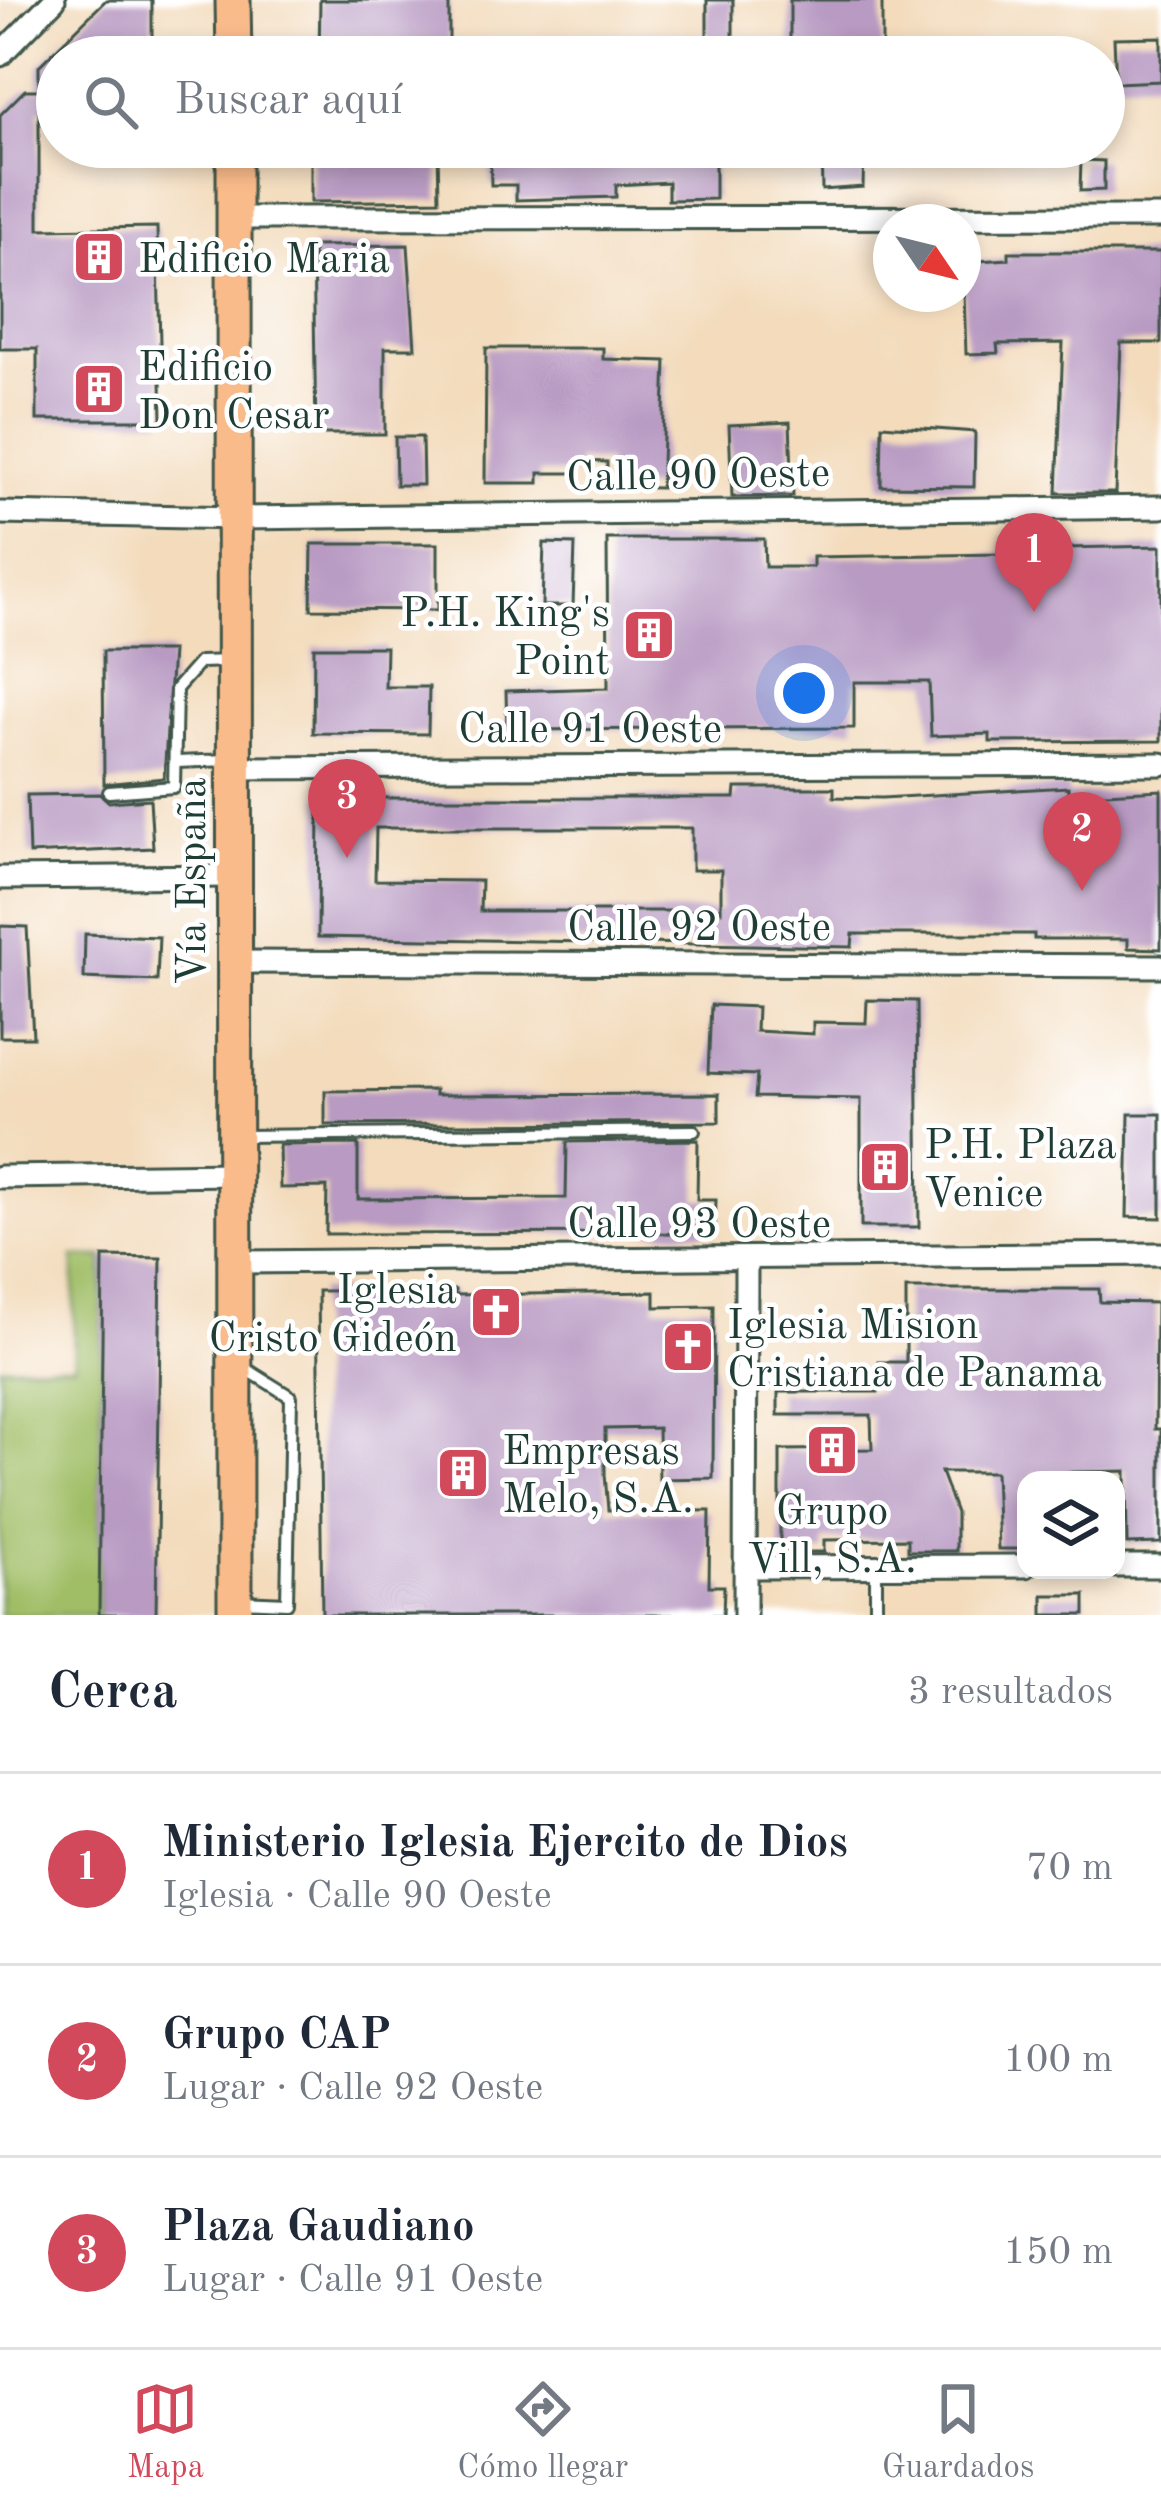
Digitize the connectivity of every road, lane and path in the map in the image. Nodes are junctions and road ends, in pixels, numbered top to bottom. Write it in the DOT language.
graph roads {
  1 [pos="54,0"];
  2 [pos="233,0"];
  3 [pos="233,36"];
  4 [pos="0,56"];
  5 [pos="233,168"];
  6 [pos="1161,217"];
  7 [pos="234,218"];
  8 [pos="1161,507"];
  9 [pos="0,513"];
  10 [pos="237,518"];
  11 [pos="235,661"];
  12 [pos="177,762"];
  13 [pos="235,764"];
  14 [pos="1161,764"];
  15 [pos="109,792"];
  16 [pos="234,876"];
  17 [pos="0,878"];
  18 [pos="236,962"];
  19 [pos="1161,966"];
  20 [pos="694,1131"];
  21 [pos="236,1136"];
  22 [pos="237,1174"];
  23 [pos="0,1177"];
  24 [pos="1161,1254"];
  25 [pos="237,1262"];
  26 [pos="746,1262"];
  27 [pos="238,1363"];
  28 [pos="853,1379"];
  29 [pos="746,1380"];
  30 [pos="1161,1566"];
  31 [pos="745,1567"];
  32 [pos="876,1567"];
  33 [pos="1017,1567"];
  34 [pos="1125,1567"];
  35 [pos="235,1608"];
  36 [pos="287,1609"];
  37 [pos="745,1615"];
  38 [pos="876,1615"];
  1 -- 4 [label="street"];
  2 -- 3 [label="main road"];
  5 -- 7 [label="main road, Vía España"];
  6 -- 7 [label="street"];
  7 -- 10 [label="main road, Vía España"];
  8 -- 10 [label="street, Calle 90 Oeste"];
  9 -- 10 [label="street, Calle 90 Oeste"];
  10 -- 11 [label="main road, Vía España"];
  11 -- 12 [label="lane"];
  11 -- 13 [label="main road, Vía España"];
  12 -- 13 [label="lane"];
  12 -- 15 [label="lane"];
  13 -- 14 [label="street, Calle 91 Oeste"];
  13 -- 16 [label="main road, Vía España"];
  16 -- 17 [label="street"];
  16 -- 18 [label="main road, Vía España"];
  18 -- 19 [label="street, Calle 92 Oeste"];
  18 -- 21 [label="main road, Vía España"];
  20 -- 21 [label="lane"];
  21 -- 22 [label="main road, Vía España"];
  22 -- 23 [label="street"];
  22 -- 25 [label="main road, Vía España"];
  24 -- 26 [label="street, Calle 93 Oeste"];
  25 -- 26 [label="street, Calle 93 Oeste"];
  25 -- 27 [label="main road, Vía España"];
  26 -- 29 [label="street"];
  27 -- 35 [label="main road, Vía España"];
  27 -- 36 [label="lane"];
  28 -- 29 [label="lane"];
  29 -- 31 [label="street"];
  30 -- 34 [label="street"];
  31 -- 32 [label="street"];
  31 -- 37 [label="street"];
  32 -- 33 [label="street"];
  32 -- 38 [label="lane"];
  35 -- 36 [label="lane"];
}
